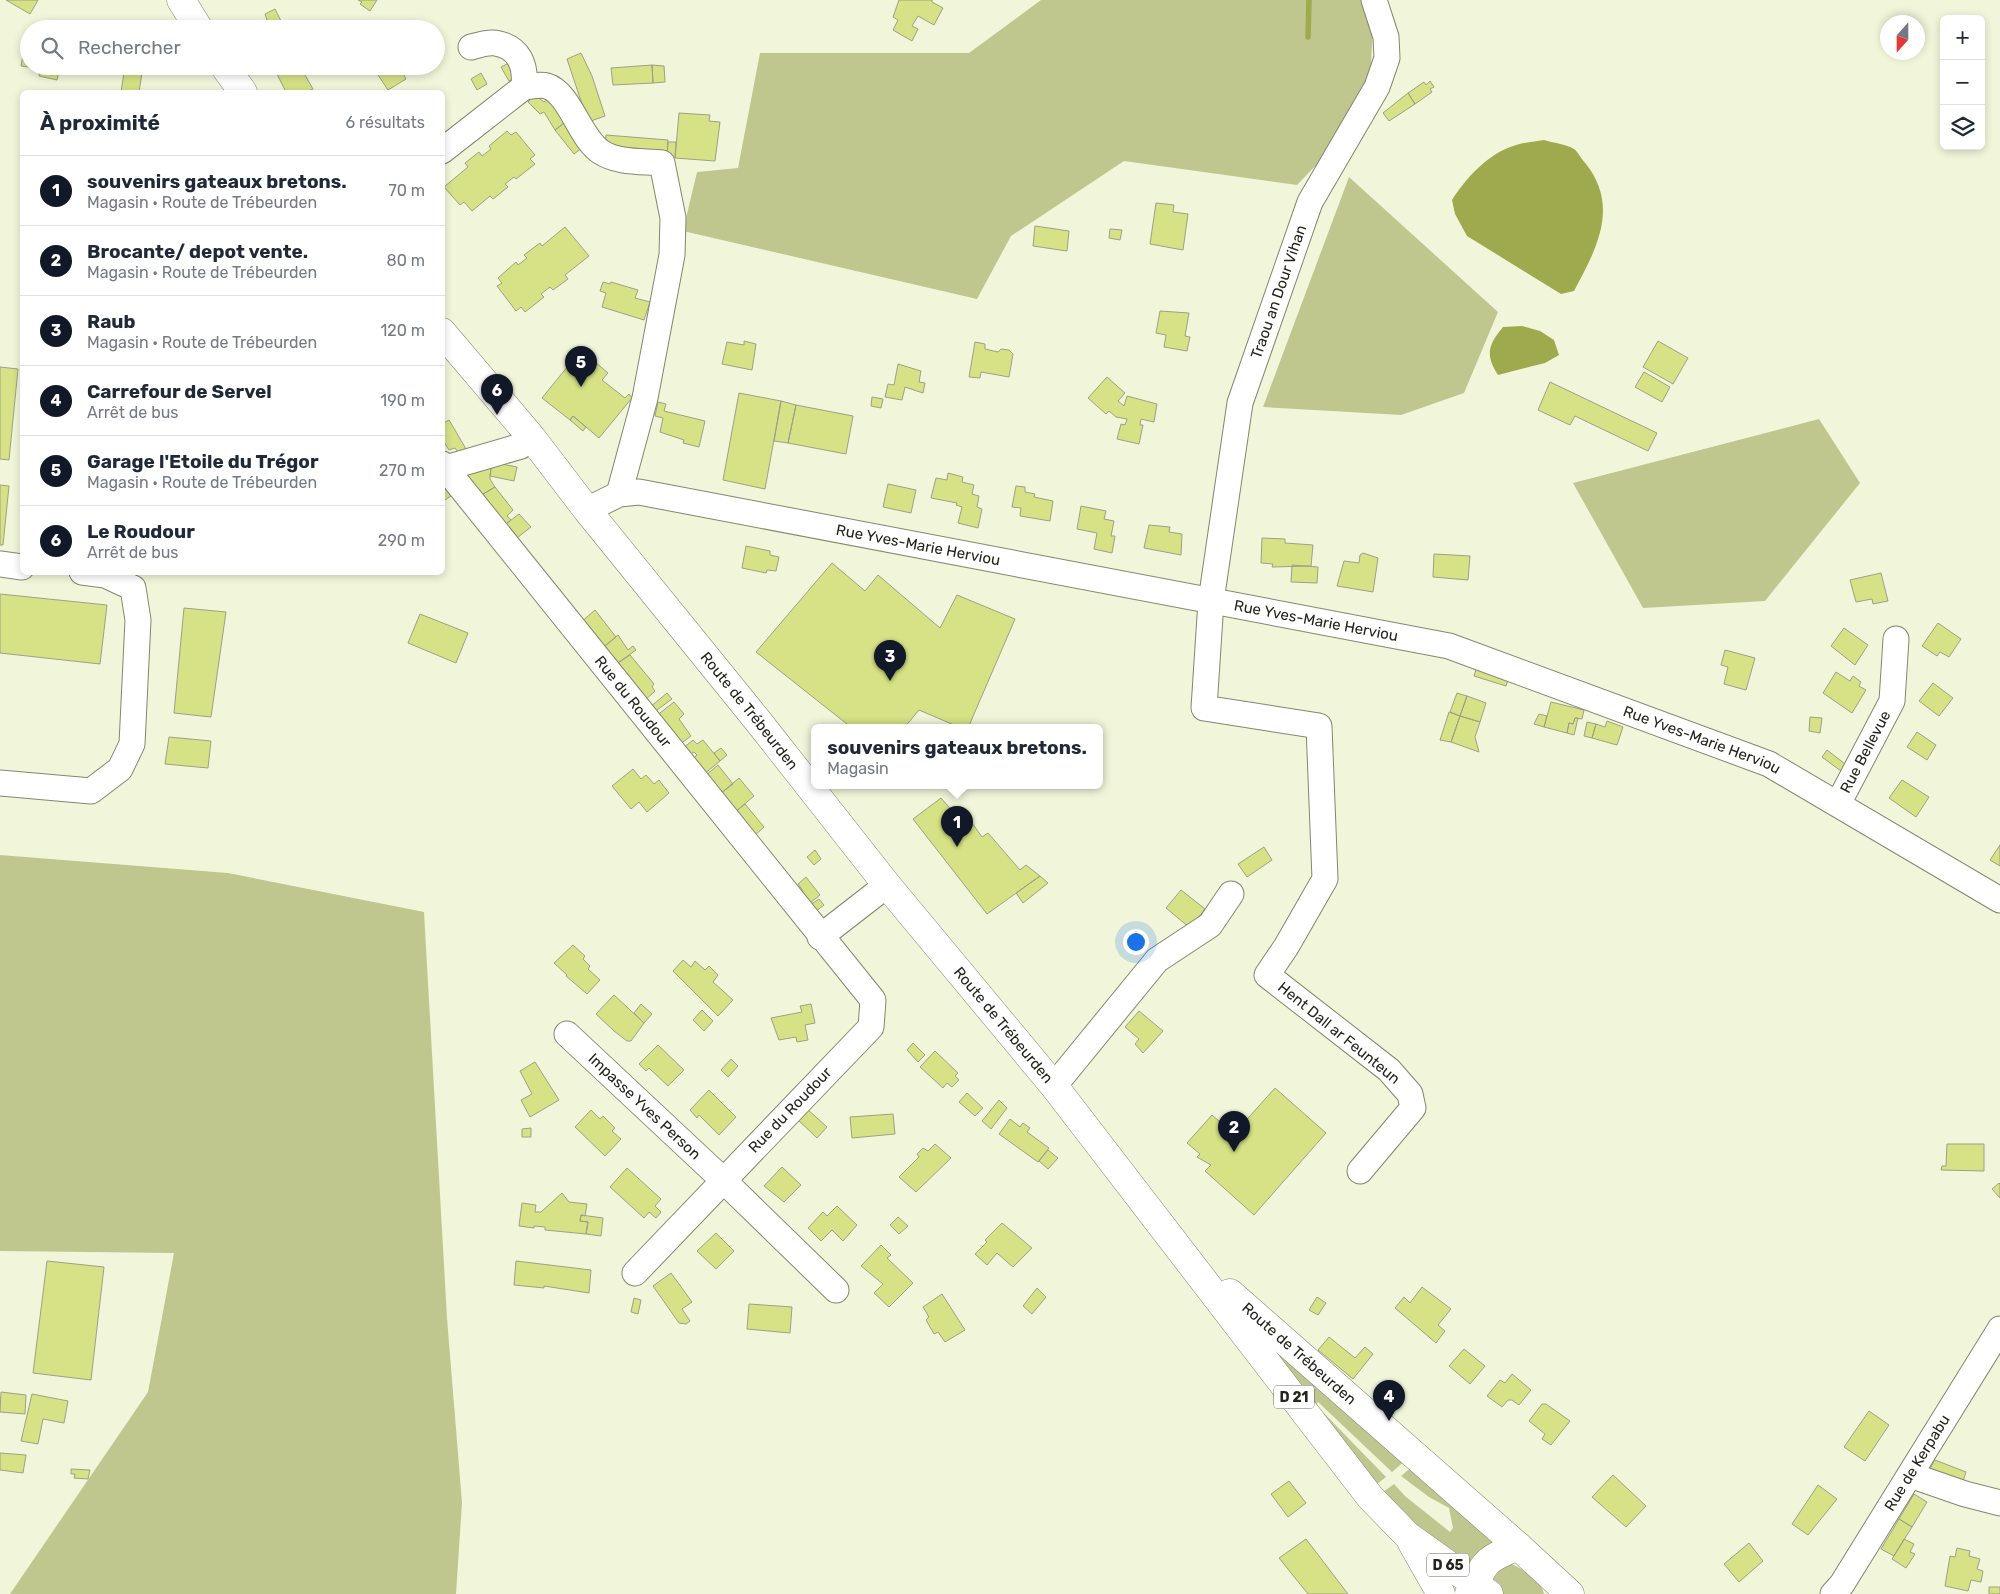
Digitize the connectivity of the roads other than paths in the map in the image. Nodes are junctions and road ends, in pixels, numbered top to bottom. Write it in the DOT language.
graph roads {
  1 [pos="181,0"];
  2 [pos="196,0"];
  3 [pos="1374,0"];
  4 [pos="193,20"];
  5 [pos="208,20"];
  6 [pos="471,47"];
  7 [pos="231,75"];
  8 [pos="240,75"];
  9 [pos="524,87"];
  10 [pos="242,90"];
  11 [pos="249,90"];
  12 [pos="445,149"];
  13 [pos="445,336"];
  14 [pos="532,438"];
  15 [pos="445,466"];
  16 [pos="445,467"];
  17 [pos="619,494"];
  18 [pos="587,510"];
  19 [pos="0,564"];
  20 [pos="20,566"];
  21 [pos="105,575"];
  22 [pos="1212,601"];
  23 [pos="1896,639"];
  24 [pos="0,783"];
  25 [pos="811,788"];
  26 [pos="812,789"];
  27 [pos="1838,804"];
  28 [pos="887,885"];
  29 [pos="1231,894"];
  30 [pos="2000,900"];
  31 [pos="820,937"];
  32 [pos="567,1034"];
  33 [pos="1054,1086"];
  34 [pos="1360,1171"];
  35 [pos="723,1180"];
  36 [pos="1185,1254"];
  37 [pos="635,1273"];
  38 [pos="836,1290"];
  39 [pos="2000,1329"];
  40 [pos="1910,1475"];
  41 [pos="2000,1503"];
  42 [pos="1408,1536"];
  43 [pos="1518,1546"];
  44 [pos="1477,1591"];
  45 [pos="1562,1591"];
  46 [pos="1441,1594"];
  47 [pos="1833,1594"];
  1 -- 4 [label="main road"];
  2 -- 5 [label="main road"];
  3 -- 22 [label="street, Traou an Dour Vihan"];
  6 -- 9 [label="street"];
  7 -- 10 [label="main road"];
  8 -- 11 [label="main road"];
  9 -- 12 [label="street"];
  9 -- 17 [label="street"];
  13 -- 14 [label="main road, Route de Trébeurden / D 21"];
  14 -- 15 [label="street, Rue du Roudour"];
  14 -- 18 [label="main road, Route de Trébeurden / D 21"];
  16 -- 31 [label="street, Rue du Roudour"];
  17 -- 18 [label="street, Rue Yves-Marie Herviou"];
  17 -- 22 [label="street, Rue Yves-Marie Herviou"];
  18 -- 25 [label="main road, Route de Trébeurden / D 21"];
  19 -- 20 [label="street"];
  21 -- 24 [label="street"];
  22 -- 27 [label="street, Rue Yves-Marie Herviou"];
  22 -- 34 [label="street, Hent Dall ar Feunteun"];
  23 -- 27 [label="street, Rue Bellevue"];
  26 -- 28 [label="main road, Route de Trébeurden / D 21"];
  27 -- 30 [label="street, Rue Yves-Marie Herviou"];
  28 -- 31 [label="street"];
  28 -- 33 [label="main road, Route de Trébeurden / D 21"];
  29 -- 33 [label="street"];
  31 -- 35 [label="street, Rue du Roudour"];
  32 -- 35 [label="street, Impasse Yves Person"];
  33 -- 36 [label="main road, Route de Trébeurden / D 21"];
  35 -- 37 [label="street, Rue du Roudour"];
  35 -- 38 [label="street, Impasse Yves Person"];
  36 -- 42 [label="main road, Route de Trébeurden / D 21"];
  36 -- 43 [label="main road, Route de Trébeurden"];
  39 -- 40 [label="street, Rue de Kerpabu"];
  40 -- 41 [label="street"];
  40 -- 47 [label="street, Rue de Kerpabu"];
  42 -- 44 [label="main road, Route de Trébeurden / D 65"];
  42 -- 46 [label="main road, D 21"];
  43 -- 44 [label="main road"];
  43 -- 45 [label="main road, Route de Trébeurden"];
}
